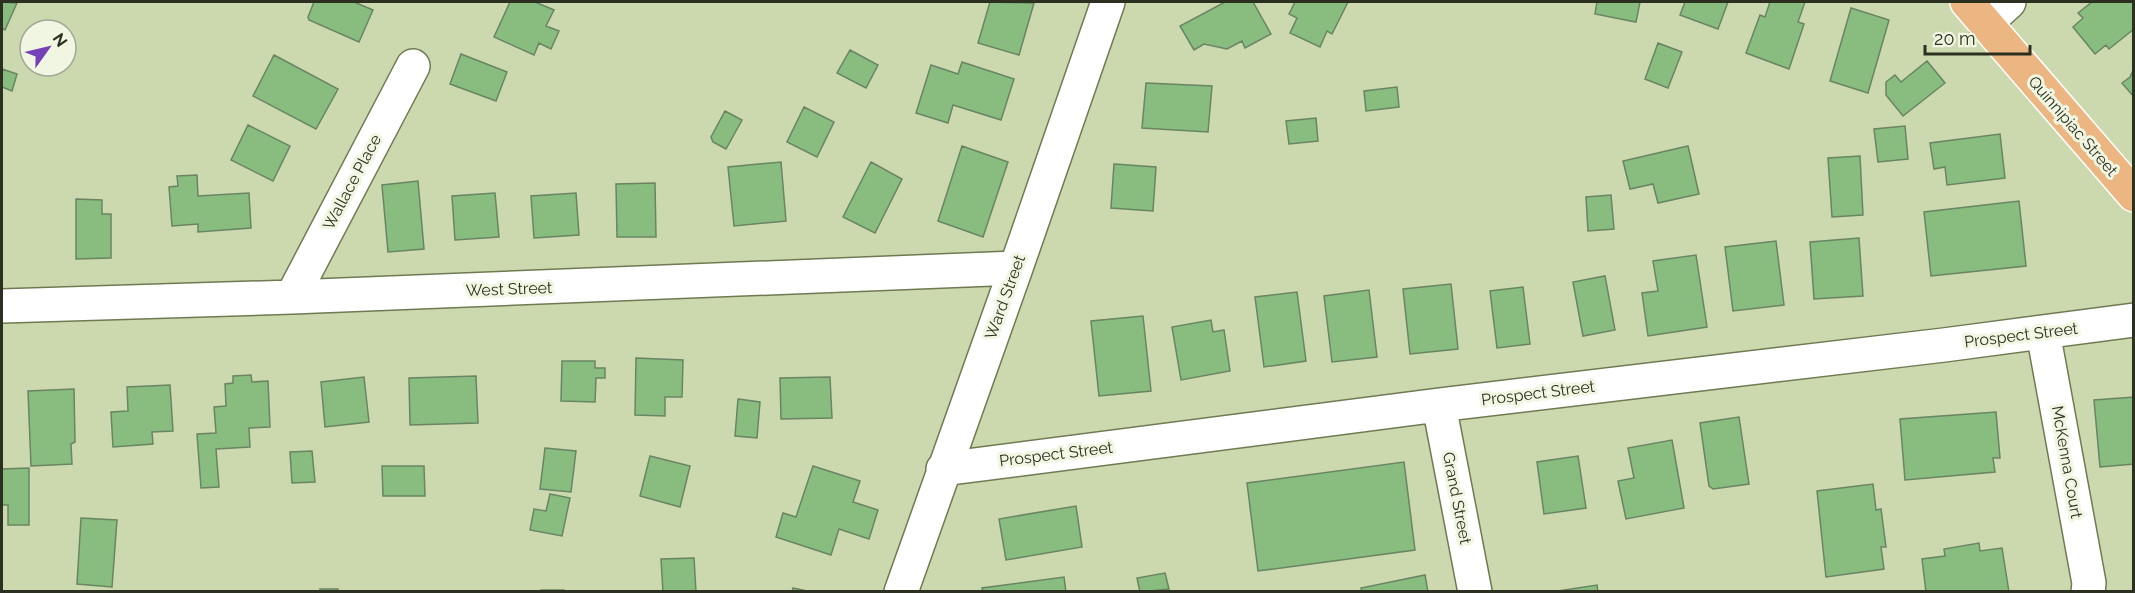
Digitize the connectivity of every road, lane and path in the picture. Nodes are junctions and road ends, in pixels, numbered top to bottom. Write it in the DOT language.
graph roads {
  1 [pos="1108,2"];
  2 [pos="2009,2"];
  3 [pos="1976,13"];
  4 [pos="413,66"];
  5 [pos="2133,195"];
  6 [pos="1016,268"];
  7 [pos="292,297"];
  8 [pos="2,306"];
  9 [pos="2133,320"];
  10 [pos="2043,332"];
  11 [pos="1439,405"];
  12 [pos="943,469"];
  13 [pos="901,591"];
  14 [pos="1475,591"];
  15 [pos="2088,591"];
  1 -- 6 [label="street, Ward Street"];
  2 -- 3 [label="street"];
  3 -- 5 [label="main road, Quinnipiac Street"];
  4 -- 7 [label="street, Wallace Place"];
  6 -- 7 [label="street, West Street"];
  6 -- 12 [label="street, Ward Street"];
  7 -- 8 [label="street, West Street"];
  9 -- 10 [label="street, Prospect Street"];
  10 -- 11 [label="street, Prospect Street"];
  10 -- 15 [label="street, McKenna Court"];
  11 -- 12 [label="street, Prospect Street"];
  11 -- 14 [label="street, Grand Street"];
  12 -- 13 [label="street, Ward Street"];
}
